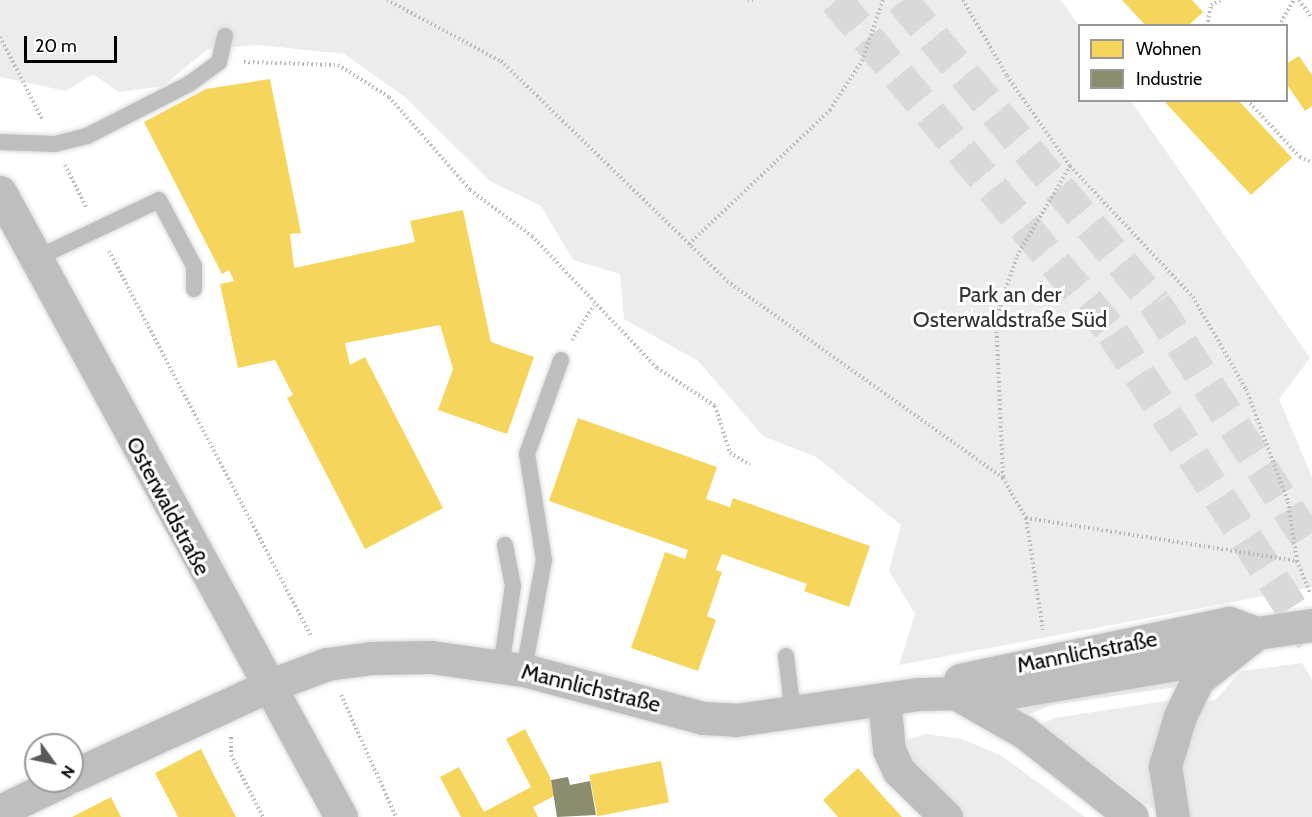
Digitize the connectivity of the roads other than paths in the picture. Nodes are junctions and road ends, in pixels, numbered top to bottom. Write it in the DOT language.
graph roads {
  1 [pos="225,36"];
  2 [pos="0,142"];
  3 [pos="0,192"];
  4 [pos="35,259"];
  5 [pos="194,289"];
  6 [pos="561,360"];
  7 [pos="505,545"];
  8 [pos="1312,626"];
  9 [pos="1257,633"];
  10 [pos="786,656"];
  11 [pos="513,668"];
  12 [pos="266,687"];
  13 [pos="955,693"];
  14 [pos="919,694"];
  15 [pos="884,699"];
  16 [pos="793,713"];
  17 [pos="84,770"];
  18 [pos="37,793"];
  19 [pos="0,811"];
  20 [pos="341,817"];
  21 [pos="946,817"];
  22 [pos="1132,817"];
  23 [pos="1173,817"];
  1 -- 2 [label="lane"];
  3 -- 4 [label="main road, Osterwaldstraße"];
  4 -- 5 [label="lane"];
  4 -- 12 [label="main road, Osterwaldstraße"];
  6 -- 11 [label="lane"];
  7 -- 11 [label="lane"];
  8 -- 9 [label="main road, Mannlichstraße"];
  9 -- 13 [label="main road, Mannlichstraße"];
  9 -- 14 [label="main road, Mannlichstraße"];
  9 -- 23 [label="main road"];
  10 -- 16 [label="lane"];
  11 -- 12 [label="main road, Mannlichstraße"];
  11 -- 16 [label="main road, Mannlichstraße"];
  12 -- 17 [label="main road, Mannlichstraße"];
  12 -- 20 [label="main road, Osterwaldstraße"];
  13 -- 14 [label="main road, Mannlichstraße"];
  13 -- 22 [label="main road"];
  14 -- 15 [label="main road, Mannlichstraße"];
  15 -- 16 [label="main road, Mannlichstraße"];
  15 -- 21 [label="main road"];
  18 -- 19 [label="main road"];
}
